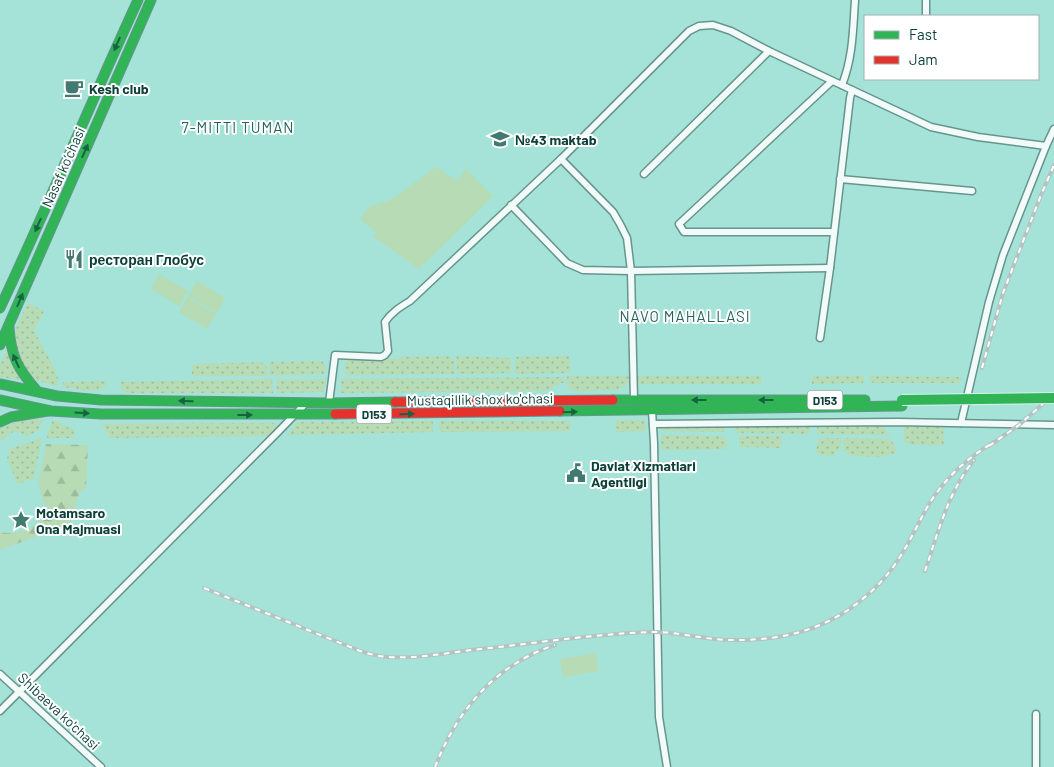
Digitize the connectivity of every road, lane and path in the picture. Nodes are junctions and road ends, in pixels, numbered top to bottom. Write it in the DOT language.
graph roads {
  1 [pos="138,0"];
  2 [pos="151,0"];
  3 [pos="855,0"];
  4 [pos="926,0"];
  5 [pos="926,15"];
  6 [pos="769,51"];
  7 [pos="832,81"];
  8 [pos="842,85"];
  9 [pos="852,90"];
  10 [pos="1054,129"];
  11 [pos="1046,146"];
  12 [pos="561,159"];
  13 [pos="644,174"];
  14 [pos="840,179"];
  15 [pos="972,191"];
  16 [pos="511,205"];
  17 [pos="834,232"];
  18 [pos="830,268"];
  19 [pos="631,271"];
  20 [pos="14,278"];
  21 [pos="28,281"];
  22 [pos="0,308"];
  23 [pos="9,326"];
  24 [pos="820,338"];
  25 [pos="0,345"];
  26 [pos="0,384"];
  27 [pos="37,391"];
  28 [pos="1054,398"];
  29 [pos="0,400"];
  30 [pos="634,400"];
  31 [pos="306,403"];
  32 [pos="329,403"];
  33 [pos="902,403"];
  34 [pos="737,404"];
  35 [pos="1054,404"];
  36 [pos="52,411"];
  37 [pos="652,411"];
  38 [pos="328,414"];
  39 [pos="294,415"];
  40 [pos="0,422"];
  41 [pos="961,423"];
  42 [pos="653,424"];
  43 [pos="1054,425"];
  44 [pos="0,674"];
  45 [pos="19,692"];
  46 [pos="0,710"];
  47 [pos="1036,714"];
  48 [pos="101,767"];
  49 [pos="667,767"];
  50 [pos="1036,767"];
  1 -- 20 [label="main road, Nasaf ko‘chasi, one-way"];
  21 -- 2 [label="main road, Nasaf ko‘chasi, one-way"];
  3 -- 8 [label="street"];
  4 -- 5 [label="street"];
  6 -- 7 [label="street"];
  6 -- 12 [label="street"];
  6 -- 13 [label="street"];
  7 -- 8 [label="street"];
  7 -- 17 [label="street"];
  8 -- 9 [label="street"];
  9 -- 11 [label="street"];
  9 -- 14 [label="street"];
  10 -- 11 [label="street"];
  11 -- 41 [label="street"];
  12 -- 16 [label="street"];
  12 -- 19 [label="street"];
  14 -- 15 [label="street"];
  14 -- 17 [label="street"];
  16 -- 19 [label="street"];
  16 -- 32 [label="street"];
  17 -- 18 [label="street"];
  18 -- 19 [label="street"];
  18 -- 24 [label="street"];
  19 -- 30 [label="street"];
  20 -- 21 [label="main road"];
  20 -- 22 [label="main road, Nasaf ko‘chasi"];
  23 -- 21 [label="main road, Nasaf ko‘chasi, one-way"];
  23 -- 25 [label="main road, Nasaf ko‘chasi"];
  27 -- 23 [label="main road, one-way"];
  26 -- 27 [label="main road, Mustaqillik shox ko'chasi / D153"];
  31 -- 27 [label="main road, Mustaqillik shox ko'chasi / D153, one-way"];
  28 -- 33 [label="main road, D153, bridge"];
  29 -- 36 [label="main road, Mustaqillik shox ko'chasi / D153"];
  30 -- 32 [label="main road, Mustaqillik shox ko'chasi / D153"];
  34 -- 30 [label="main road, Mustaqillik shox ko'chasi / D153, one-way"];
  31 -- 32 [label="main road, Mustaqillik shox ko'chasi / D153"];
  31 -- 39 [label="street"];
  32 -- 38 [label="main road"];
  33 -- 34 [label="main road, Mustaqillik shox ko'chasi / D153"];
  33 -- 35 [label="main road, D153"];
  34 -- 37 [label="main road, Mustaqillik shox ko'chasi / D153"];
  36 -- 39 [label="main road, Mustaqillik shox ko'chasi / D153, one-way"];
  36 -- 40 [label="main road"];
  38 -- 37 [label="main road, Mustaqillik shox ko'chasi / D153, one-way"];
  37 -- 42 [label="street"];
  38 -- 39 [label="main road, Mustaqillik shox ko'chasi / D153"];
  39 -- 45 [label="street"];
  41 -- 42 [label="street"];
  41 -- 43 [label="street"];
  42 -- 49 [label="street"];
  44 -- 45 [label="street, Shibaeva ko'chasi"];
  45 -- 46 [label="street"];
  45 -- 48 [label="street, Shibaeva ko'chasi"];
  47 -- 50 [label="street"];
}
